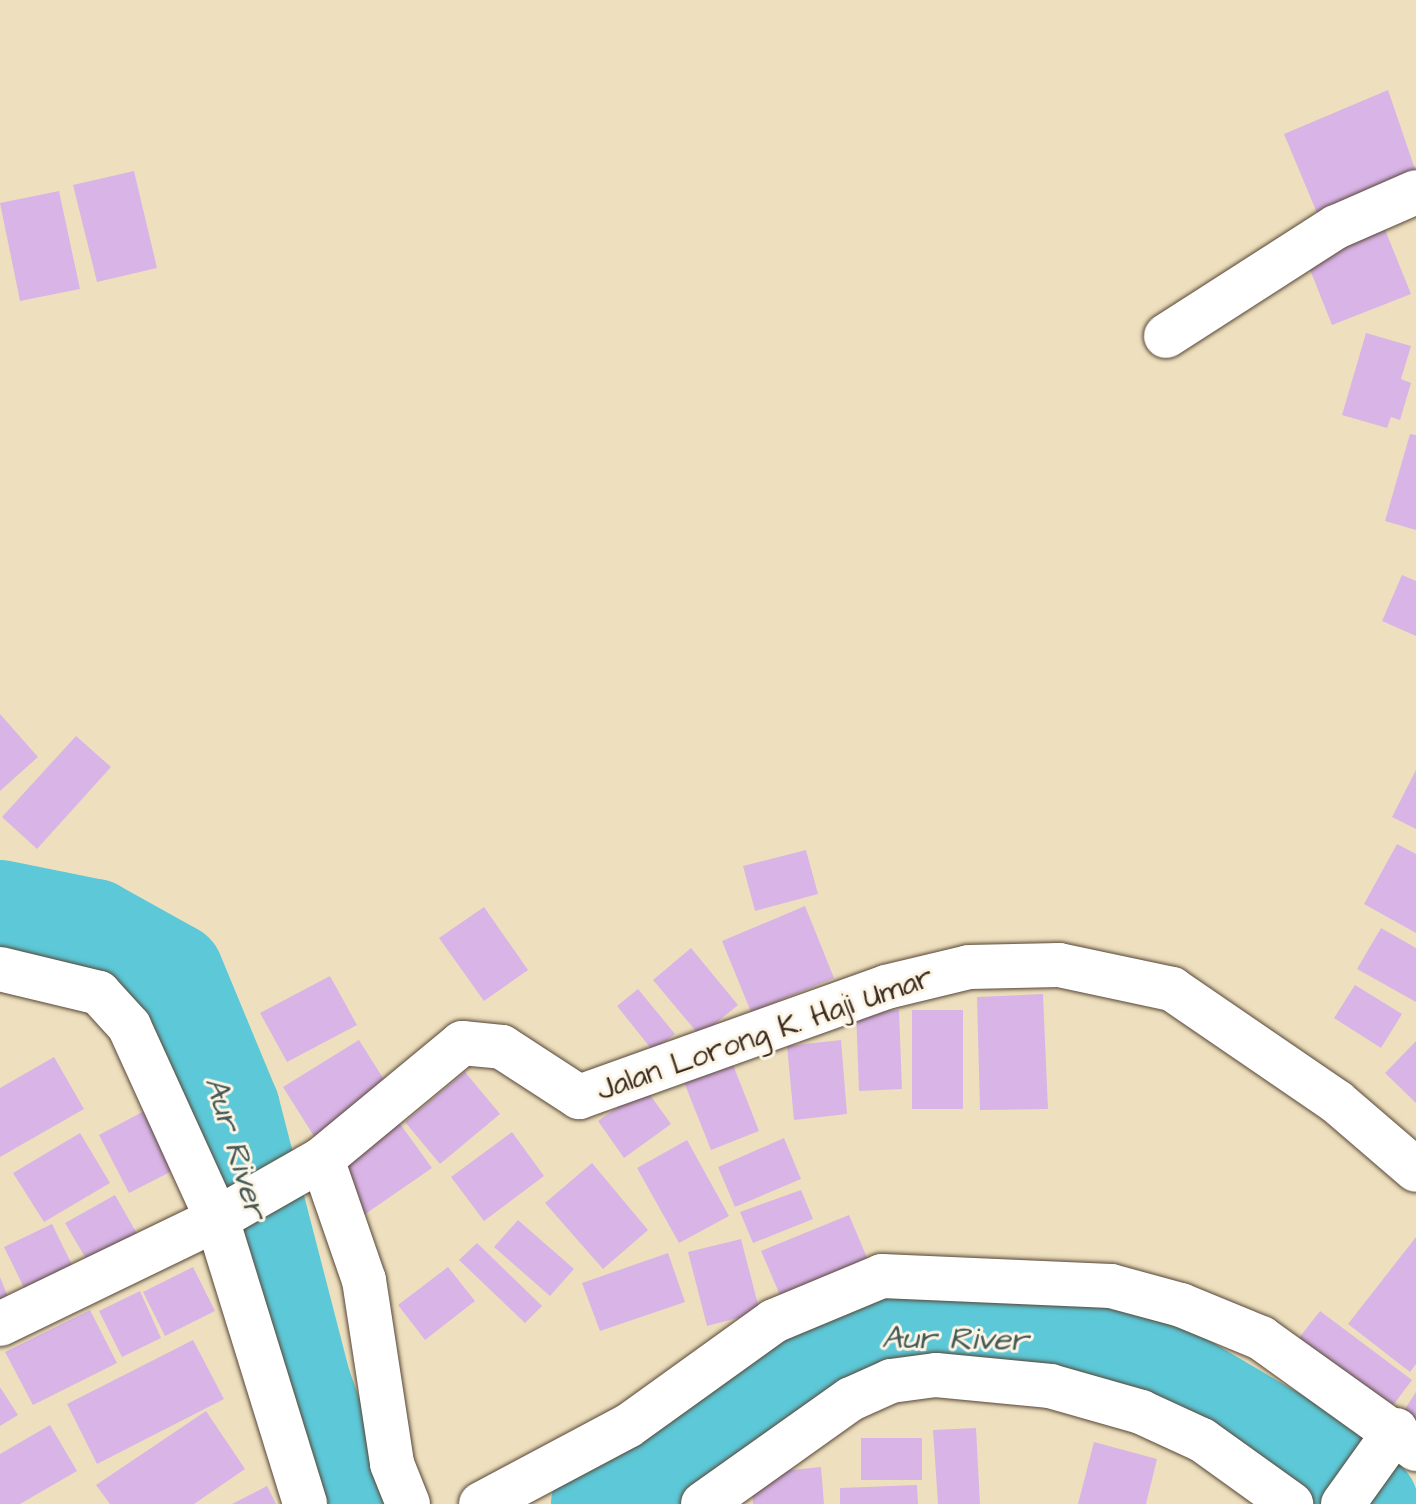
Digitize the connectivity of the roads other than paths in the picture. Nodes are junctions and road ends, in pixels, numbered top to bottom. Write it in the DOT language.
graph roads {
  1 [pos="1416,192"];
  2 [pos="1166,336"];
  3 [pos="0,969"];
  4 [pos="312,1164"];
  5 [pos="1416,1170"];
  6 [pos="221,1217"];
  7 [pos="0,1324"];
  8 [pos="1400,1440"];
  9 [pos="1344,1503"];
  10 [pos="305,1504"];
  11 [pos="408,1504"];
  12 [pos="481,1504"];
  13 [pos="703,1504"];
  14 [pos="1291,1504"];
  1 -- 2 [label="street"];
  3 -- 6 [label="street"];
  4 -- 5 [label="street, Jalan Lorong K. Haji Umar"];
  4 -- 6 [label="street"];
  4 -- 11 [label="street"];
  6 -- 7 [label="street"];
  6 -- 10 [label="street"];
  8 -- 9 [label="street"];
  8 -- 12 [label="street"];
  13 -- 14 [label="street"];
}
